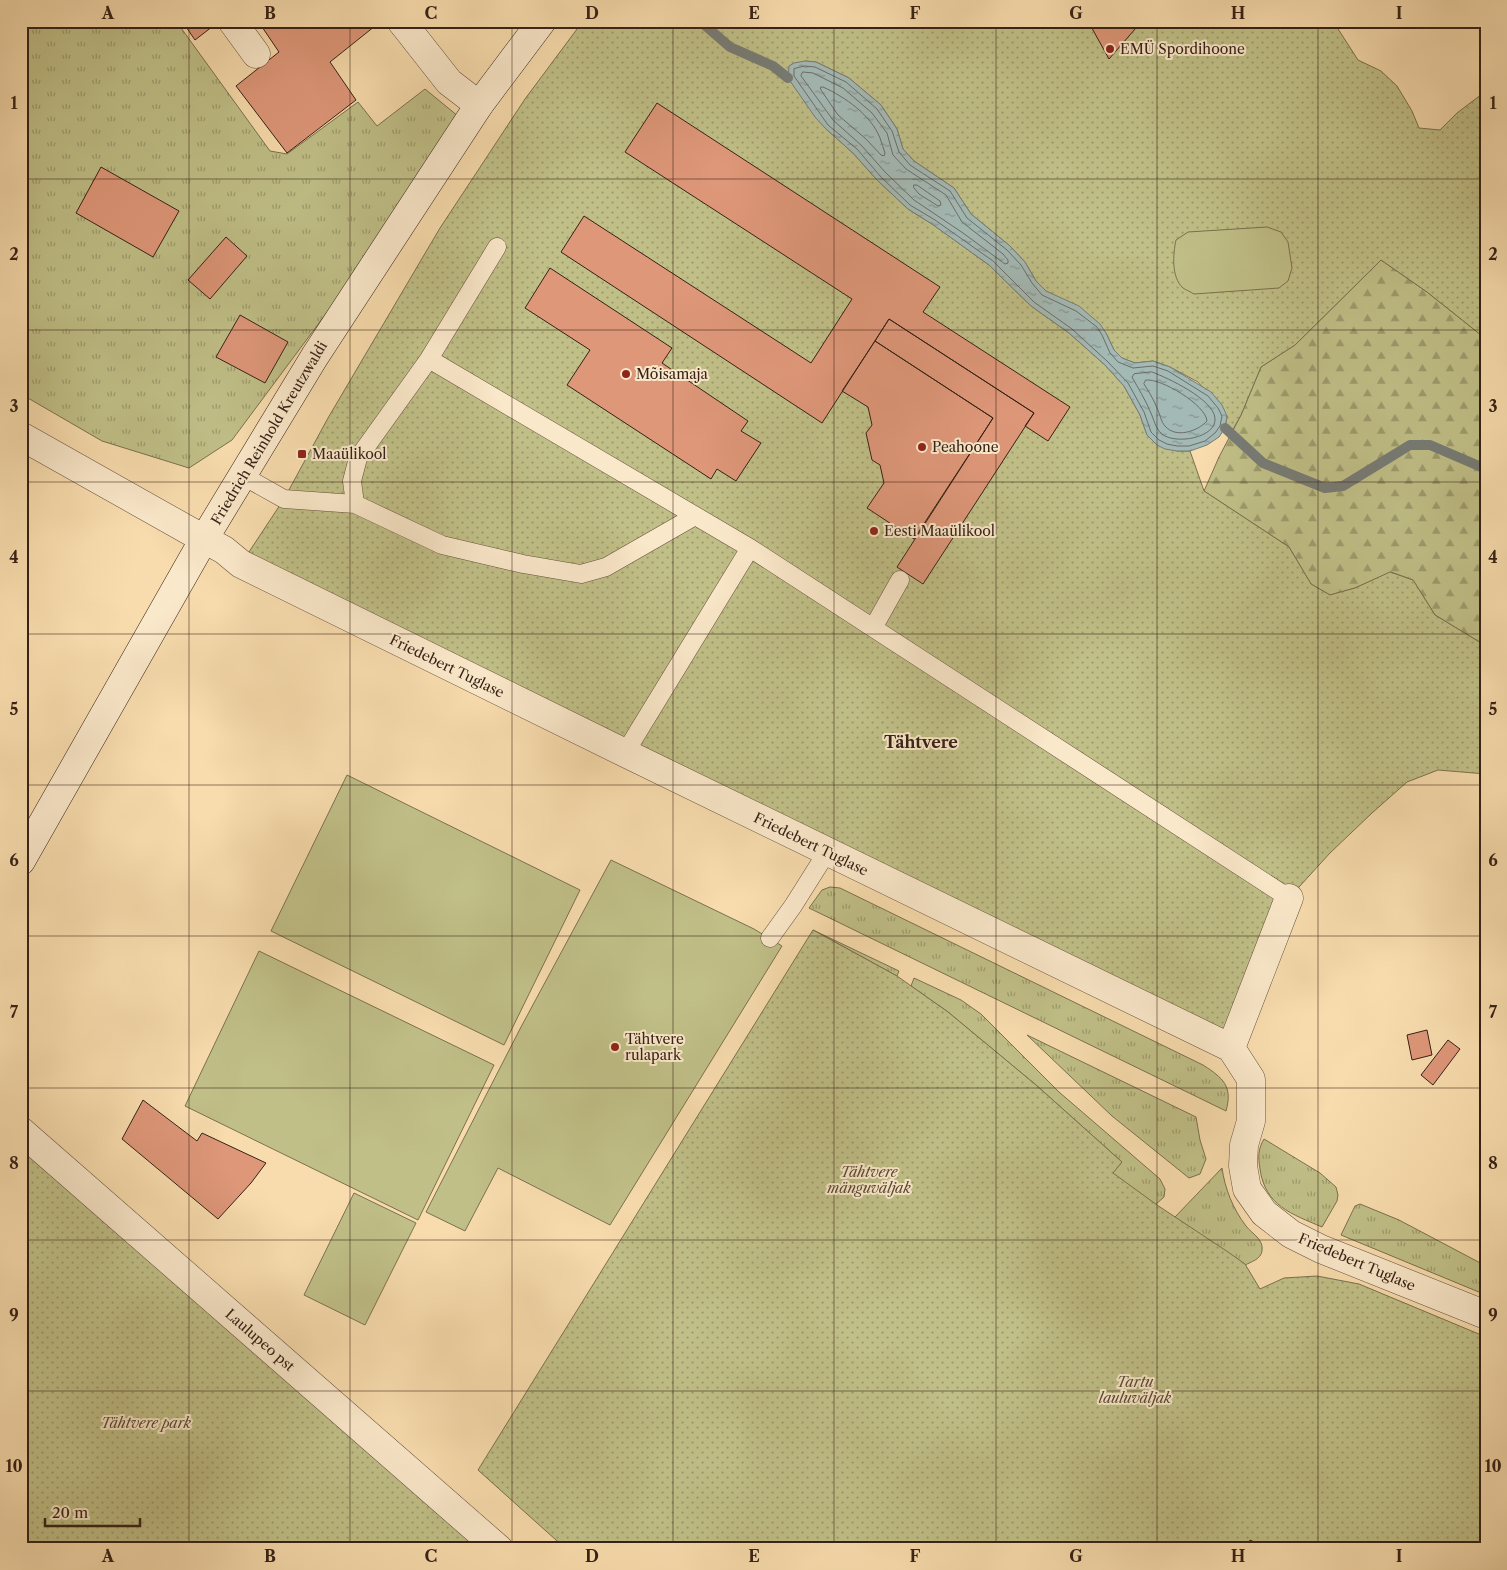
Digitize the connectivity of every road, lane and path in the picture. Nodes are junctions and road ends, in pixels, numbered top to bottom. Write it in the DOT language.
graph roads {
  1 [pos="232,21"];
  2 [pos="401,21"];
  3 [pos="542,21"];
  4 [pos="256,54"];
  5 [pos="479,105"];
  6 [pos="497,247"];
  7 [pos="428,359"];
  8 [pos="21,436"];
  9 [pos="243,476"];
  10 [pos="355,504"];
  11 [pos="694,516"];
  12 [pos="204,538"];
  13 [pos="750,548"];
  14 [pos="900,580"];
  15 [pos="873,628"];
  16 [pos="625,753"];
  17 [pos="827,852"];
  18 [pos="21,861"];
  19 [pos="1289,898"];
  20 [pos="770,938"];
  21 [pos="1231,1048"];
  22 [pos="21,1131"];
  23 [pos="1486,1315"];
  24 [pos="499,1549"];
  1 -- 4 [label="street"];
  2 -- 5 [label="street"];
  3 -- 5 [label="street, Friedrich Reinhold Kreutzwaldi"];
  5 -- 9 [label="street, Friedrich Reinhold Kreutzwaldi"];
  6 -- 7 [label="lane"];
  7 -- 10 [label="lane"];
  7 -- 11 [label="lane"];
  8 -- 12 [label="street, Friedebert Tuglase"];
  9 -- 10 [label="lane"];
  9 -- 12 [label="street, Friedrich Reinhold Kreutzwaldi"];
  10 -- 11 [label="lane"];
  11 -- 13 [label="lane"];
  12 -- 16 [label="street, Friedebert Tuglase"];
  12 -- 18 [label="street, Friedrich Reinhold Kreutzwaldi"];
  13 -- 15 [label="lane"];
  13 -- 16 [label="lane"];
  14 -- 15 [label="lane"];
  15 -- 19 [label="lane"];
  16 -- 17 [label="street, Friedebert Tuglase"];
  17 -- 20 [label="lane"];
  17 -- 21 [label="street, Friedebert Tuglase"];
  19 -- 21 [label="street"];
  21 -- 23 [label="street, Friedebert Tuglase"];
  22 -- 24 [label="street, Laulupeo pst"];
}
